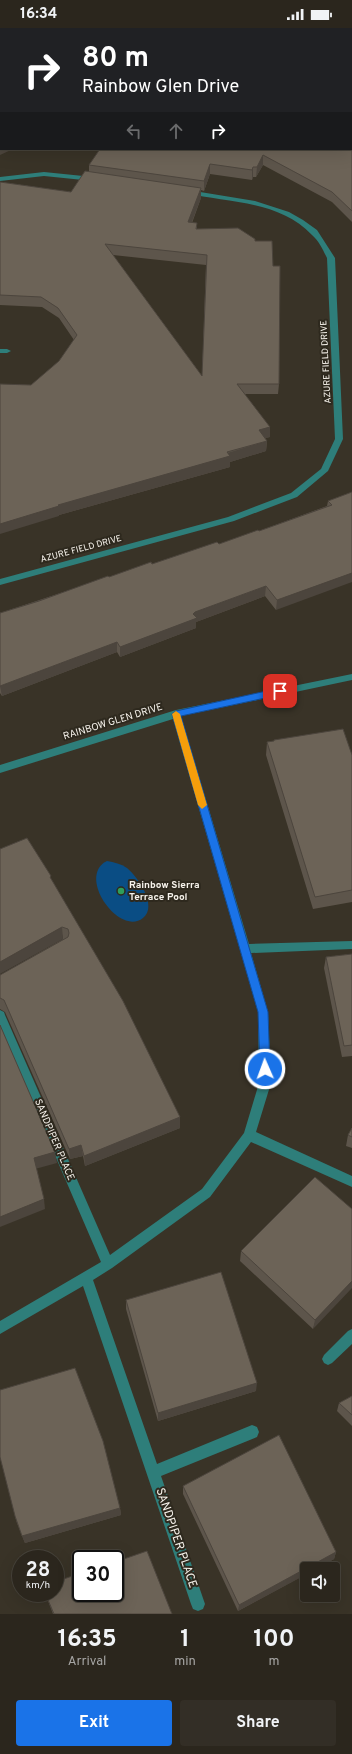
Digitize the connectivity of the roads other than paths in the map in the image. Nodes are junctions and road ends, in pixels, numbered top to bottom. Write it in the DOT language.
graph roads {
  1 [pos="98,179"];
  2 [pos="0,180"];
  3 [pos="183,192"];
  4 [pos="0,582"];
  5 [pos="352,677"];
  6 [pos="176,714"];
  7 [pos="0,769"];
  8 [pos="352,945"];
  9 [pos="244,949"];
  10 [pos="0,1015"];
  11 [pos="249,1135"];
  12 [pos="352,1182"];
  13 [pos="108,1264"];
  14 [pos="86,1277"];
  15 [pos="0,1328"];
  16 [pos="352,1335"];
  17 [pos="328,1359"];
  18 [pos="252,1432"];
  19 [pos="153,1472"];
  20 [pos="198,1604"];
  1 -- 2 [label="street"];
  3 -- 4 [label="street, AZURE FIELD DRIVE"];
  5 -- 6 [label="street, RAINBOW GLEN DRIVE"];
  6 -- 7 [label="street, RAINBOW GLEN DRIVE"];
  6 -- 9 [label="street"];
  8 -- 9 [label="street"];
  9 -- 11 [label="street"];
  10 -- 13 [label="street, SANDPIPER PLACE"];
  11 -- 12 [label="street"];
  11 -- 13 [label="street"];
  13 -- 14 [label="street"];
  14 -- 15 [label="street"];
  14 -- 19 [label="street, SANDPIPER PLACE"];
  16 -- 17 [label="street"];
  18 -- 19 [label="street"];
  19 -- 20 [label="street, SANDPIPER PLACE"];
}
